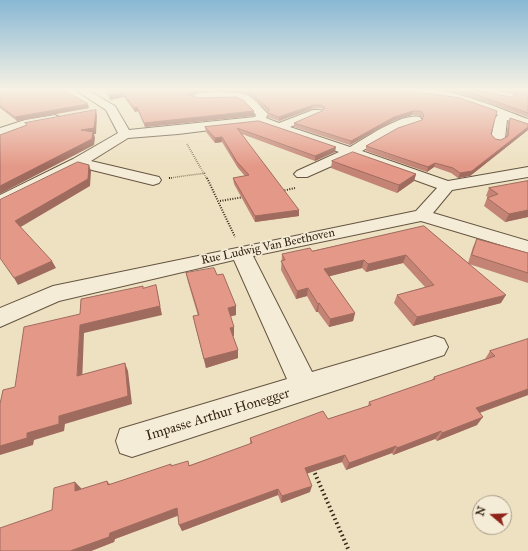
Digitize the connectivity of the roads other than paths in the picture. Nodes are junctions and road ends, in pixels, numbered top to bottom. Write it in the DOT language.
graph roads {
  1 [pos="115,115"];
  2 [pos="262,115"];
  3 [pos="311,115"];
  4 [pos="507,115"];
  5 [pos="510,116"];
  6 [pos="64,117"];
  7 [pos="260,120"];
  8 [pos="416,120"];
  9 [pos="528,123"];
  10 [pos="281,126"];
  11 [pos="2,130"];
  12 [pos="125,134"];
  13 [pos="498,139"];
  14 [pos="351,152"];
  15 [pos="78,162"];
  16 [pos="528,172"];
  17 [pos="302,174"];
  18 [pos="153,180"];
  19 [pos="447,186"];
  20 [pos="0,202"];
  21 [pos="422,215"];
  22 [pos="528,247"];
  23 [pos="241,252"];
  24 [pos="0,318"];
  25 [pos="435,347"];
  26 [pos="305,388"];
  27 [pos="132,441"];
  1 -- 12 [label="street"];
  2 -- 7 [label="street"];
  3 -- 10 [label="street"];
  4 -- 5 [label="street"];
  5 -- 9 [label="street"];
  5 -- 13 [label="street"];
  6 -- 11 [label="street"];
  7 -- 10 [label="street"];
  7 -- 12 [label="street"];
  8 -- 14 [label="street"];
  10 -- 14 [label="street"];
  12 -- 15 [label="street"];
  14 -- 17 [label="street"];
  14 -- 19 [label="street"];
  15 -- 18 [label="street"];
  15 -- 20 [label="street"];
  16 -- 19 [label="street"];
  19 -- 21 [label="street"];
  21 -- 22 [label="street"];
  21 -- 23 [label="street, Rue Ludwig Van Beethoven"];
  23 -- 24 [label="street, Rue Ludwig Van Beethoven"];
  23 -- 26 [label="street, Impasse Arthur Honegger"];
  25 -- 26 [label="street, Impasse Arthur Honegger"];
  26 -- 27 [label="street, Impasse Arthur Honegger"];
}
